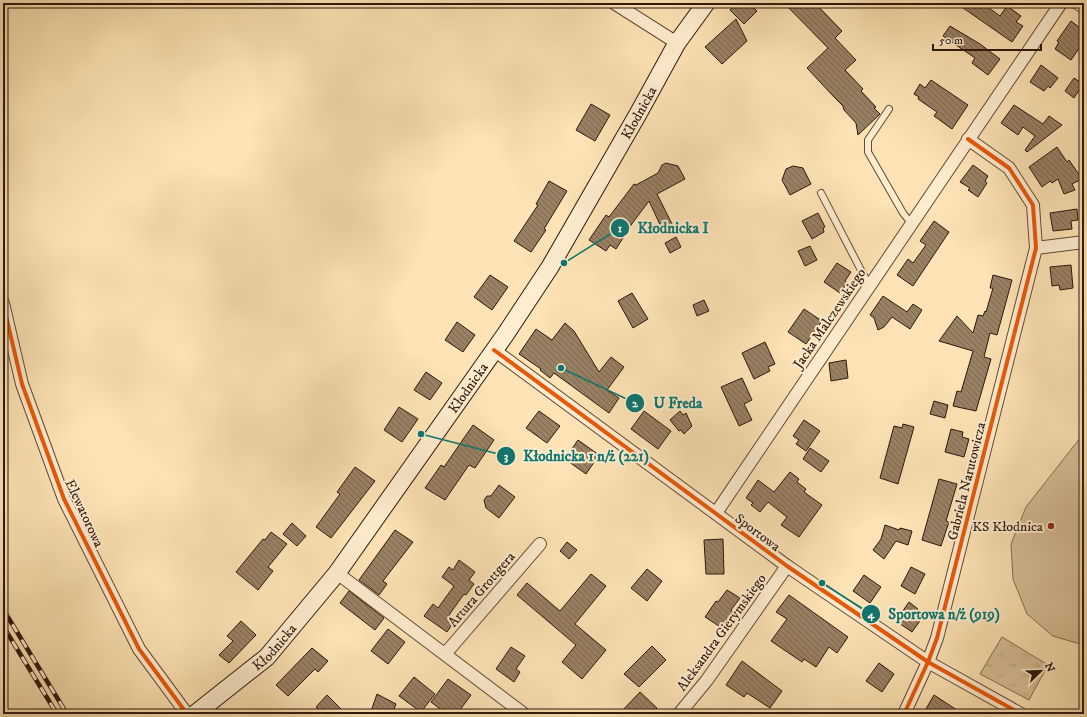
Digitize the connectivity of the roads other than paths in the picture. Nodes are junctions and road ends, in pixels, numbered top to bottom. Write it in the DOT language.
graph roads {
  1 [pos="614,3"];
  2 [pos="706,3"];
  3 [pos="1061,3"];
  4 [pos="1077,3"];
  5 [pos="1084,7"];
  6 [pos="677,43"];
  7 [pos="889,109"];
  8 [pos="968,139"];
  9 [pos="821,193"];
  10 [pos="911,223"];
  11 [pos="1084,242"];
  12 [pos="1036,248"];
  13 [pos="870,284"];
  14 [pos="3,303"];
  15 [pos="494,350"];
  16 [pos="716,513"];
  17 [pos="540,544"];
  18 [pos="787,566"];
  19 [pos="337,573"];
  20 [pos="445,654"];
  21 [pos="928,662"];
  22 [pos="187,714"];
  23 [pos="195,714"];
  24 [pos="524,714"];
  25 [pos="679,714"];
  26 [pos="904,714"];
  27 [pos="1021,714"];
  1 -- 6 [label="street"];
  2 -- 6 [label="main road, Kłodnicka"];
  3 -- 8 [label="street, Jacka Malczewskiego"];
  4 -- 5 [label="street"];
  6 -- 15 [label="main road, Kłodnicka"];
  7 -- 10 [label="lane"];
  8 -- 10 [label="street, Jacka Malczewskiego"];
  8 -- 12 [label="street"];
  9 -- 13 [label="lane"];
  10 -- 13 [label="street, Jacka Malczewskiego"];
  11 -- 12 [label="street"];
  12 -- 21 [label="street, Gabriela Narutowicza"];
  13 -- 16 [label="street, Jacka Malczewskiego"];
  14 -- 22 [label="street, Elewatorowa"];
  15 -- 16 [label="street, Sportowa"];
  15 -- 19 [label="main road, Kłodnicka"];
  16 -- 18 [label="street, Sportowa"];
  17 -- 20 [label="street, Artura Grottgera"];
  18 -- 21 [label="street, Sportowa"];
  18 -- 25 [label="street, Aleksandra Gierymskiego"];
  19 -- 20 [label="street"];
  19 -- 23 [label="main road, Kłodnicka"];
  20 -- 24 [label="street"];
  21 -- 26 [label="street, Gabriela Narutowicza"];
  21 -- 27 [label="street, Sportowa"];
}
